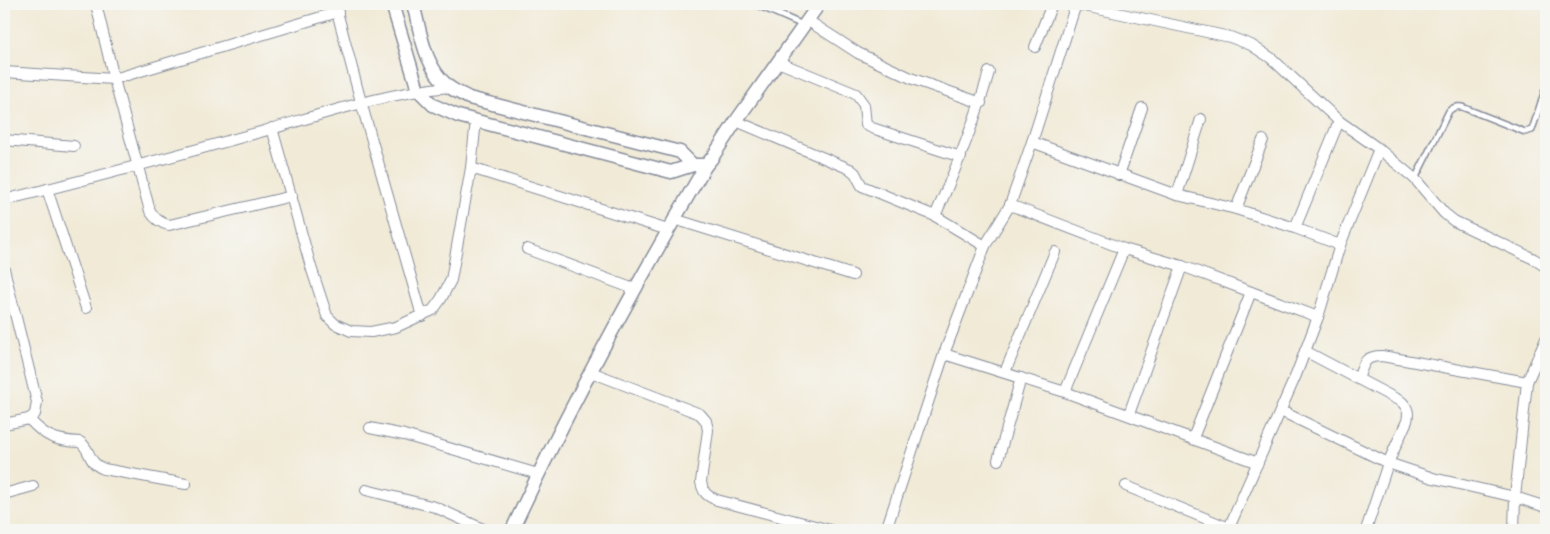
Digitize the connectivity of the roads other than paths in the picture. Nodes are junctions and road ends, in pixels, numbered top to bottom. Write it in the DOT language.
graph roads {
  1 [pos="98,4"];
  2 [pos="392,4"];
  3 [pos="413,4"];
  4 [pos="756,4"];
  5 [pos="820,4"];
  6 [pos="1052,4"];
  7 [pos="1076,4"];
  8 [pos="337,8"];
  9 [pos="805,22"];
  10 [pos="1035,47"];
  11 [pos="778,62"];
  12 [pos="4,72"];
  13 [pos="989,72"];
  14 [pos="114,79"];
  15 [pos="449,87"];
  16 [pos="1546,87"];
  17 [pos="418,90"];
  18 [pos="361,102"];
  19 [pos="981,102"];
  20 [pos="1142,108"];
  21 [pos="1201,119"];
  22 [pos="476,120"];
  23 [pos="736,120"];
  24 [pos="1339,121"];
  25 [pos="272,128"];
  26 [pos="4,140"];
  27 [pos="1263,140"];
  28 [pos="1032,142"];
  29 [pos="74,146"];
  30 [pos="1379,149"];
  31 [pos="961,157"];
  32 [pos="699,165"];
  33 [pos="138,166"];
  34 [pos="471,168"];
  35 [pos="1119,174"];
  36 [pos="1415,179"];
  37 [pos="47,189"];
  38 [pos="1177,195"];
  39 [pos="292,196"];
  40 [pos="4,200"];
  41 [pos="1010,204"];
  42 [pos="1236,210"];
  43 [pos="935,216"];
  44 [pos="671,225"];
  45 [pos="1295,228"];
  46 [pos="1340,245"];
  47 [pos="986,246"];
  48 [pos="526,249"];
  49 [pos="1124,249"];
  50 [pos="1055,252"];
  51 [pos="1182,266"];
  52 [pos="1546,267"];
  53 [pos="4,270"];
  54 [pos="853,274"];
  55 [pos="634,289"];
  56 [pos="1251,292"];
  57 [pos="86,308"];
  58 [pos="422,316"];
  59 [pos="1318,317"];
  60 [pos="1546,339"];
  61 [pos="1305,351"];
  62 [pos="944,354"];
  63 [pos="592,372"];
  64 [pos="1005,372"];
  65 [pos="1021,378"];
  66 [pos="1358,379"];
  67 [pos="1527,382"];
  68 [pos="1065,392"];
  69 [pos="1281,411"];
  70 [pos="1129,414"];
  71 [pos="29,418"];
  72 [pos="4,424"];
  73 [pos="370,428"];
  74 [pos="1193,438"];
  75 [pos="998,460"];
  76 [pos="1258,463"];
  77 [pos="1388,463"];
  78 [pos="538,474"];
  79 [pos="186,484"];
  80 [pos="33,486"];
  81 [pos="1126,486"];
  82 [pos="366,490"];
  83 [pos="4,494"];
  84 [pos="1515,497"];
  85 [pos="1546,507"];
  86 [pos="798,526"];
  87 [pos="1231,529"];
  88 [pos="485,530"];
  89 [pos="512,530"];
  90 [pos="830,530"];
  91 [pos="886,530"];
  92 [pos="1366,530"];
  93 [pos="1514,530"];
  1 -- 14 [label="street"];
  2 -- 17 [label="street"];
  3 -- 15 [label="street"];
  4 -- 9 [label="lane"];
  5 -- 9 [label="street"];
  6 -- 10 [label="street"];
  7 -- 24 [label="street"];
  7 -- 28 [label="street"];
  8 -- 14 [label="street"];
  8 -- 18 [label="street"];
  9 -- 11 [label="street"];
  9 -- 19 [label="street"];
  11 -- 23 [label="street"];
  11 -- 31 [label="street"];
  12 -- 14 [label="street"];
  13 -- 19 [label="street"];
  14 -- 33 [label="street"];
  15 -- 17 [label="street"];
  15 -- 32 [label="street"];
  16 -- 36 [label="lane"];
  17 -- 18 [label="street"];
  17 -- 22 [label="street"];
  18 -- 25 [label="street"];
  18 -- 58 [label="street"];
  19 -- 31 [label="street"];
  20 -- 35 [label="street"];
  21 -- 38 [label="street"];
  22 -- 32 [label="street"];
  22 -- 34 [label="street"];
  23 -- 32 [label="street"];
  23 -- 43 [label="street"];
  24 -- 30 [label="street"];
  24 -- 45 [label="street"];
  25 -- 33 [label="street"];
  25 -- 39 [label="street"];
  26 -- 29 [label="street"];
  27 -- 42 [label="street"];
  28 -- 35 [label="street"];
  28 -- 41 [label="street"];
  30 -- 36 [label="street"];
  30 -- 46 [label="street"];
  31 -- 43 [label="street"];
  32 -- 44 [label="street"];
  33 -- 37 [label="street"];
  33 -- 39 [label="street"];
  34 -- 44 [label="street"];
  34 -- 58 [label="street"];
  35 -- 38 [label="street"];
  36 -- 52 [label="street"];
  37 -- 40 [label="street"];
  37 -- 57 [label="street"];
  38 -- 42 [label="street"];
  39 -- 58 [label="street"];
  41 -- 47 [label="street"];
  41 -- 49 [label="street"];
  42 -- 45 [label="street"];
  43 -- 47 [label="street"];
  44 -- 54 [label="street"];
  44 -- 55 [label="street"];
  45 -- 46 [label="street"];
  46 -- 59 [label="street"];
  47 -- 62 [label="street"];
  48 -- 55 [label="street"];
  49 -- 51 [label="street"];
  49 -- 68 [label="street"];
  50 -- 64 [label="street"];
  51 -- 56 [label="street"];
  51 -- 70 [label="street"];
  53 -- 71 [label="street"];
  55 -- 63 [label="street"];
  56 -- 59 [label="street"];
  56 -- 74 [label="street"];
  59 -- 61 [label="street"];
  60 -- 67 [label="street"];
  61 -- 66 [label="street"];
  61 -- 69 [label="street"];
  62 -- 64 [label="street"];
  62 -- 91 [label="street"];
  63 -- 78 [label="street"];
  63 -- 86 [label="street"];
  64 -- 65 [label="street"];
  65 -- 68 [label="street"];
  65 -- 75 [label="street"];
  66 -- 67 [label="street"];
  66 -- 77 [label="street"];
  67 -- 84 [label="street"];
  68 -- 70 [label="street"];
  69 -- 76 [label="street"];
  69 -- 77 [label="street"];
  70 -- 74 [label="street"];
  71 -- 72 [label="street"];
  71 -- 79 [label="street"];
  73 -- 78 [label="street"];
  74 -- 76 [label="street"];
  76 -- 87 [label="street"];
  77 -- 84 [label="street"];
  77 -- 92 [label="street"];
  78 -- 89 [label="street"];
  80 -- 83 [label="street"];
  81 -- 87 [label="street"];
  82 -- 88 [label="street"];
  84 -- 85 [label="street"];
  84 -- 93 [label="street"];
  86 -- 90 [label="street"];
}
